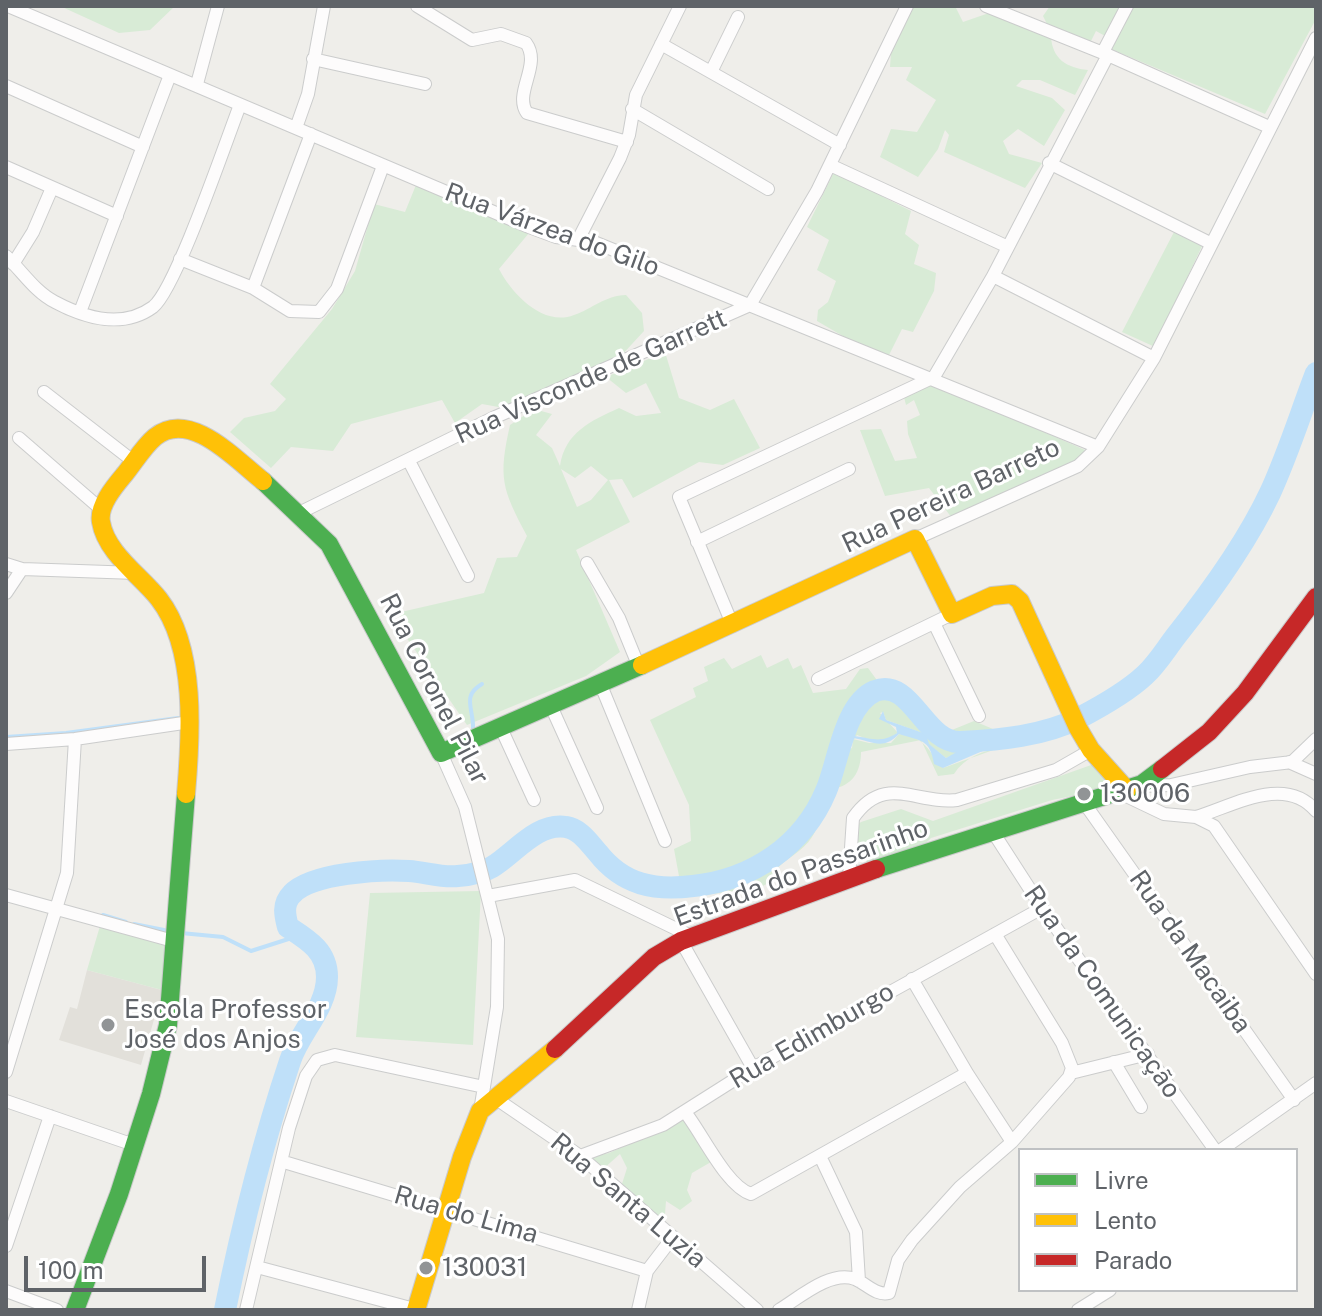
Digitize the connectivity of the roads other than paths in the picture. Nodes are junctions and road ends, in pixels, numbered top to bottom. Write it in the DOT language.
graph roads {
  1 [pos="8,6"];
  2 [pos="218,6"];
  3 [pos="324,6"];
  4 [pos="417,6"];
  5 [pos="680,6"];
  6 [pos="907,6"];
  7 [pos="986,6"];
  8 [pos="1127,6"];
  9 [pos="738,17"];
  10 [pos="1316,38"];
  11 [pos="661,44"];
  12 [pos="1106,54"];
  13 [pos="313,59"];
  14 [pos="711,72"];
  15 [pos="170,75"];
  16 [pos="197,84"];
  17 [pos="425,84"];
  18 [pos="6,86"];
  19 [pos="240,105"];
  20 [pos="632,109"];
  21 [pos="1269,127"];
  22 [pos="296,128"];
  23 [pos="311,134"];
  24 [pos="627,142"];
  25 [pos="840,145"];
  26 [pos="143,147"];
  27 [pos="1049,163"];
  28 [pos="830,165"];
  29 [pos="383,166"];
  30 [pos="6,167"];
  31 [pos="52,188"];
  32 [pos="768,189"];
  33 [pos="117,216"];
  34 [pos="579,238"];
  35 [pos="1210,243"];
  36 [pos="1006,246"];
  37 [pos="180,259"];
  38 [pos="10,260"];
  39 [pos="993,276"];
  40 [pos="253,288"];
  41 [pos="750,305"];
  42 [pos="80,312"];
  43 [pos="1154,358"];
  44 [pos="934,377"];
  45 [pos="44,392"];
  46 [pos="19,438"];
  47 [pos="1098,447"];
  48 [pos="133,461"];
  49 [pos="409,461"];
  50 [pos="849,469"];
  51 [pos="301,512"];
  52 [pos="101,515"];
  53 [pos="915,539"];
  54 [pos="697,542"];
  55 [pos="587,563"];
  56 [pos="6,564"];
  57 [pos="22,569"];
  58 [pos="136,573"];
  59 [pos="468,576"];
  60 [pos="6,593"];
  61 [pos="1316,597"];
  62 [pos="943,619"];
  63 [pos="733,626"];
  64 [pos="639,667"];
  65 [pos="818,679"];
  66 [pos="600,683"];
  67 [pos="550,704"];
  68 [pos="979,716"];
  69 [pos="190,722"];
  70 [pos="500,726"];
  71 [pos="75,739"];
  72 [pos="1316,739"];
  73 [pos="6,744"];
  74 [pos="1091,750"];
  75 [pos="441,753"];
  76 [pos="1289,762"];
  77 [pos="1316,774"];
  78 [pos="1128,789"];
  79 [pos="534,800"];
  80 [pos="1085,804"];
  81 [pos="597,808"];
  82 [pos="1316,811"];
  83 [pos="1196,817"];
  84 [pos="993,832"];
  85 [pos="665,841"];
  86 [pos="851,850"];
  87 [pos="873,871"];
  88 [pos="849,878"];
  89 [pos="6,895"];
  90 [pos="488,896"];
  91 [pos="1042,908"];
  92 [pos="58,910"];
  93 [pos="995,934"];
  94 [pos="178,936"];
  95 [pos="687,939"];
  96 [pos="1316,974"];
  97 [pos="912,979"];
  98 [pos="1148,1054"];
  99 [pos="1114,1062"];
  100 [pos="753,1068"];
  101 [pos="6,1072"];
  102 [pos="967,1073"];
  103 [pos="1071,1073"];
  104 [pos="1316,1083"];
  105 [pos="490,1092"];
  106 [pos="1294,1100"];
  107 [pos="6,1101"];
  108 [pos="1141,1107"];
  109 [pos="685,1112"];
  110 [pos="50,1116"];
  111 [pos="1012,1142"];
  112 [pos="134,1145"];
  113 [pos="1217,1148"];
  114 [pos="1221,1148"];
  115 [pos="580,1156"];
  116 [pos="820,1156"];
  117 [pos="284,1162"];
  118 [pos="446,1208"];
  119 [pos="673,1237"];
  120 [pos="6,1246"];
  121 [pos="257,1267"];
  122 [pos="647,1271"];
  123 [pos="859,1281"];
  124 [pos="6,1291"];
  125 [pos="1107,1292"];
  126 [pos="880,1294"];
  127 [pos="57,1310"];
  128 [pos="75,1310"];
  129 [pos="246,1310"];
  130 [pos="417,1310"];
  131 [pos="638,1310"];
  132 [pos="757,1310"];
  133 [pos="779,1310"];
  134 [pos="882,1310"];
  135 [pos="1078,1310"];
  1 -- 15 [label="street, Rua Várzea do Gilo"];
  2 -- 16 [label="street"];
  3 -- 13 [label="street"];
  4 -- 24 [label="street"];
  5 -- 11 [label="street"];
  6 -- 25 [label="street, Rua Visconde de Garrett"];
  7 -- 12 [label="street"];
  8 -- 12 [label="street"];
  9 -- 14 [label="street"];
  10 -- 21 [label="street, Rua Pereira Barreto"];
  11 -- 14 [label="street"];
  11 -- 20 [label="street"];
  12 -- 21 [label="street"];
  12 -- 27 [label="street"];
  13 -- 17 [label="street"];
  13 -- 22 [label="street"];
  14 -- 25 [label="street"];
  15 -- 16 [label="street, Rua Várzea do Gilo"];
  15 -- 26 [label="street"];
  16 -- 19 [label="street, Rua Várzea do Gilo"];
  18 -- 26 [label="street"];
  19 -- 22 [label="street, Rua Várzea do Gilo"];
  19 -- 37 [label="street"];
  20 -- 24 [label="street"];
  20 -- 32 [label="street"];
  21 -- 35 [label="street, Rua Pereira Barreto"];
  22 -- 23 [label="street, Rua Várzea do Gilo"];
  23 -- 29 [label="street, Rua Várzea do Gilo"];
  23 -- 40 [label="street"];
  24 -- 34 [label="street"];
  25 -- 28 [label="street, Rua Visconde de Garrett"];
  26 -- 33 [label="street"];
  27 -- 35 [label="street"];
  27 -- 36 [label="street"];
  28 -- 36 [label="street"];
  28 -- 41 [label="street, Rua Visconde de Garrett"];
  29 -- 34 [label="street, Rua Várzea do Gilo"];
  29 -- 40 [label="street"];
  30 -- 31 [label="street"];
  31 -- 33 [label="street"];
  31 -- 38 [label="street"];
  33 -- 42 [label="street"];
  34 -- 41 [label="street, Rua Várzea do Gilo"];
  35 -- 43 [label="street, Rua Pereira Barreto"];
  36 -- 39 [label="street"];
  37 -- 40 [label="street"];
  37 -- 42 [label="street"];
  38 -- 42 [label="street"];
  39 -- 43 [label="street"];
  39 -- 44 [label="street"];
  41 -- 44 [label="street, Rua Várzea do Gilo"];
  41 -- 49 [label="street, Rua Visconde de Garrett"];
  43 -- 47 [label="street, Rua Pereira Barreto"];
  44 -- 47 [label="street, Rua Várzea do Gilo"];
  44 -- 54 [label="street"];
  45 -- 48 [label="street"];
  46 -- 52 [label="street"];
  47 -- 53 [label="street, Rua Pereira Barreto"];
  48 -- 51 [label="street, Rua Coronel Pilar"];
  48 -- 52 [label="street"];
  49 -- 51 [label="street, Rua Visconde de Garrett"];
  49 -- 59 [label="street"];
  50 -- 54 [label="street"];
  51 -- 75 [label="street, Rua Coronel Pilar"];
  52 -- 58 [label="street"];
  53 -- 62 [label="street"];
  53 -- 63 [label="street, Rua Pereira Barreto"];
  54 -- 63 [label="street"];
  55 -- 64 [label="street"];
  56 -- 57 [label="street"];
  57 -- 58 [label="street"];
  57 -- 60 [label="street"];
  58 -- 69 [label="street"];
  61 -- 78 [label="street, Estrada do Passarinho"];
  62 -- 65 [label="street"];
  62 -- 68 [label="street"];
  62 -- 74 [label="street"];
  63 -- 64 [label="street, Rua Pereira Barreto"];
  64 -- 66 [label="street, Rua Pereira Barreto"];
  66 -- 67 [label="street, Rua Pereira Barreto"];
  66 -- 85 [label="street"];
  67 -- 70 [label="street, Rua Pereira Barreto"];
  67 -- 81 [label="street"];
  69 -- 71 [label="street"];
  69 -- 94 [label="street"];
  70 -- 75 [label="street, Rua Pereira Barreto"];
  70 -- 79 [label="street"];
  71 -- 73 [label="street"];
  71 -- 92 [label="street"];
  72 -- 76 [label="street"];
  74 -- 78 [label="street"];
  74 -- 86 [label="street"];
  75 -- 90 [label="street, Rua Coronel Pilar"];
  76 -- 77 [label="street"];
  76 -- 78 [label="street"];
  78 -- 80 [label="street, Estrada do Passarinho"];
  78 -- 83 [label="street"];
  80 -- 84 [label="street, Estrada do Passarinho"];
  80 -- 106 [label="street, Rua da Macaiba"];
  82 -- 83 [label="street"];
  83 -- 96 [label="street"];
  84 -- 87 [label="street, Estrada do Passarinho"];
  84 -- 91 [label="street, Rua da Comunicação"];
  86 -- 87 [label="street"];
  86 -- 88 [label="street"];
  87 -- 88 [label="street, Estrada do Passarinho"];
  88 -- 95 [label="street, Estrada do Passarinho"];
  89 -- 92 [label="street"];
  90 -- 95 [label="street"];
  90 -- 105 [label="street, Rua Coronel Pilar"];
  91 -- 93 [label="street, Rua Edimburgo"];
  91 -- 98 [label="street, Rua da Comunicação"];
  92 -- 94 [label="street"];
  92 -- 101 [label="street"];
  93 -- 97 [label="street, Rua Edimburgo"];
  93 -- 103 [label="street"];
  94 -- 112 [label="street"];
  95 -- 100 [label="street"];
  95 -- 105 [label="street, Estrada do Passarinho"];
  97 -- 100 [label="street, Rua Edimburgo"];
  97 -- 102 [label="street"];
  98 -- 99 [label="street"];
  98 -- 113 [label="street, Rua da Comunicação"];
  99 -- 103 [label="street"];
  99 -- 108 [label="street"];
  100 -- 109 [label="street, Rua Edimburgo"];
  102 -- 111 [label="street"];
  102 -- 116 [label="street"];
  103 -- 111 [label="street"];
  104 -- 106 [label="street"];
  105 -- 115 [label="street, Rua Santa Luzia"];
  105 -- 117 [label="street, Rua Santa Luzia"];
  105 -- 118 [label="street, Estrada do Passarinho"];
  106 -- 114 [label="street"];
  107 -- 110 [label="street"];
  109 -- 115 [label="street, Rua Edimburgo"];
  109 -- 116 [label="street"];
  110 -- 112 [label="street"];
  110 -- 120 [label="street"];
  111 -- 126 [label="street"];
  112 -- 128 [label="street"];
  115 -- 119 [label="street, Rua Santa Luzia"];
  116 -- 123 [label="street"];
  117 -- 118 [label="street, Rua do Lima"];
  117 -- 121 [label="street"];
  118 -- 122 [label="street, Rua do Lima"];
  118 -- 130 [label="street, Estrada do Passarinho"];
  119 -- 122 [label="street"];
  119 -- 132 [label="street, Rua Santa Luzia"];
  121 -- 129 [label="street"];
  121 -- 130 [label="street"];
  122 -- 131 [label="street"];
  123 -- 126 [label="street"];
  123 -- 133 [label="street"];
  124 -- 127 [label="street"];
  125 -- 135 [label="street"];
  126 -- 134 [label="street"];
}
